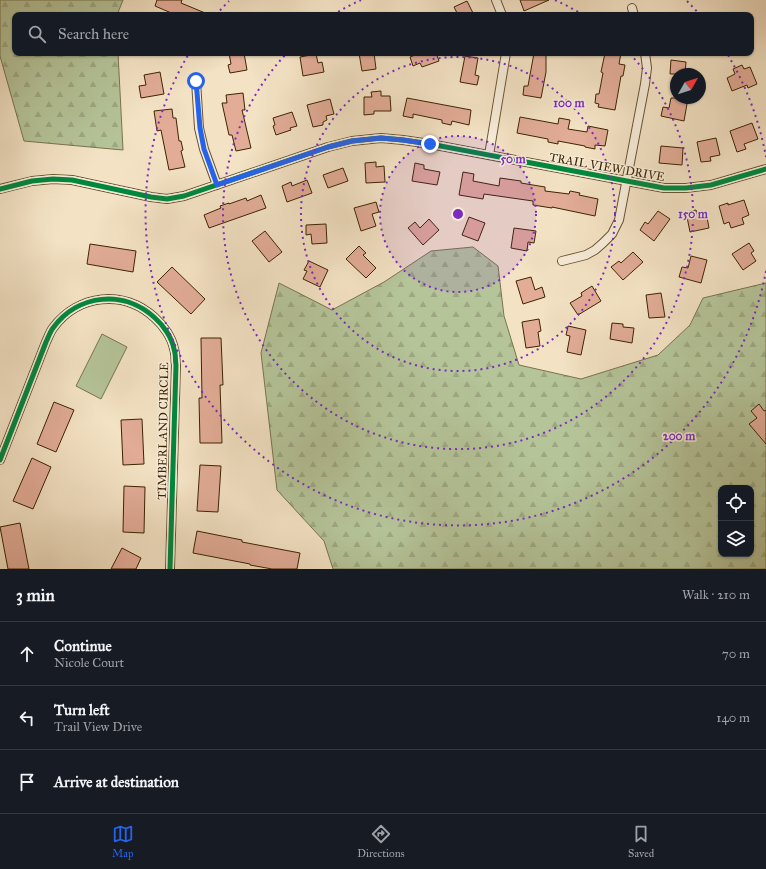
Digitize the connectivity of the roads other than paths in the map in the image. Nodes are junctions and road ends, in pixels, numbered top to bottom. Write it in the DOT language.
graph roads {
  1 [pos="496,0"];
  2 [pos="501,12"];
  3 [pos="506,56"];
  4 [pos="645,56"];
  5 [pos="196,81"];
  6 [pos="489,155"];
  7 [pos="766,169"];
  8 [pos="627,182"];
  9 [pos="217,185"];
  10 [pos="0,189"];
  11 [pos="562,261"];
  12 [pos="0,460"];
  13 [pos="170,569"];
  1 -- 2 [label="street"];
  3 -- 6 [label="street"];
  4 -- 8 [label="street"];
  5 -- 9 [label="street"];
  6 -- 8 [label="street, TRAIL VIEW DRIVE"];
  6 -- 9 [label="street, TRAIL VIEW DRIVE"];
  7 -- 8 [label="street, TRAIL VIEW DRIVE"];
  8 -- 11 [label="street"];
  9 -- 10 [label="street, TRAIL VIEW DRIVE"];
  12 -- 13 [label="street, TIMBERLAND CIRCLE"];
}
